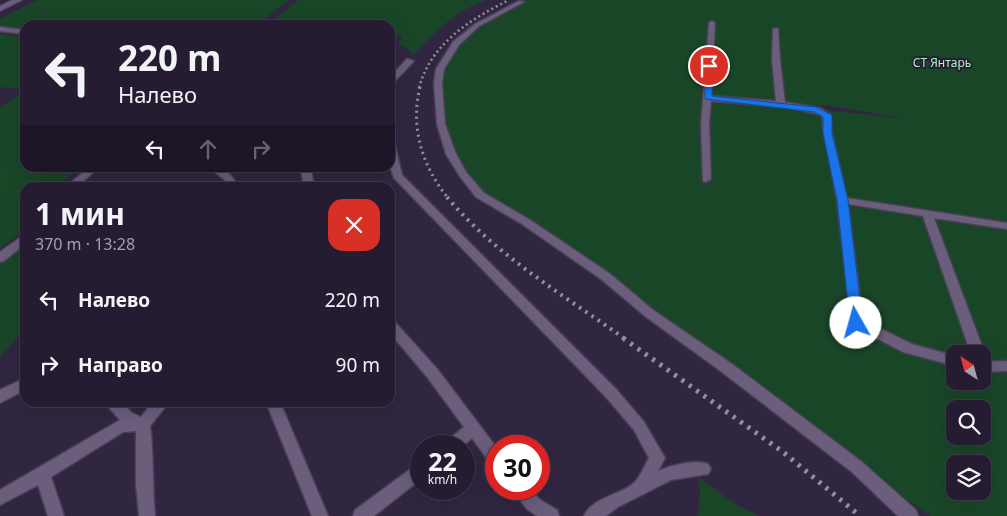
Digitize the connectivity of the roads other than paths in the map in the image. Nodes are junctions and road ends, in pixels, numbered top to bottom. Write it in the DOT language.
graph roads {
  1 [pos="18,0"];
  2 [pos="521,2"];
  3 [pos="0,10"];
  4 [pos="712,23"];
  5 [pos="0,29"];
  6 [pos="776,29"];
  7 [pos="20,31"];
  8 [pos="410,62"];
  9 [pos="395,77"];
  10 [pos="708,98"];
  11 [pos="781,105"];
  12 [pos="395,167"];
  13 [pos="88,172"];
  14 [pos="220,172"];
  15 [pos="706,179"];
  16 [pos="77,182"];
  17 [pos="230,182"];
  18 [pos="842,200"];
  19 [pos="927,213"];
  20 [pos="1007,226"];
  21 [pos="20,242"];
  22 [pos="0,258"];
  23 [pos="395,330"];
  24 [pos="975,345"];
  25 [pos="946,359"];
  26 [pos="1007,366"];
  27 [pos="991,367"];
  28 [pos="20,387"];
  29 [pos="0,397"];
  30 [pos="116,407"];
  31 [pos="158,407"];
  32 [pos="275,407"];
  33 [pos="143,424"];
  34 [pos="473,430"];
  35 [pos="466,435"];
  36 [pos="485,445"];
  37 [pos="703,469"];
  38 [pos="42,474"];
  39 [pos="410,478"];
  40 [pos="641,486"];
  41 [pos="0,498"];
  42 [pos="530,500"];
  43 [pos="56,516"];
  44 [pos="147,516"];
  45 [pos="320,516"];
  46 [pos="361,516"];
  47 [pos="551,516"];
  48 [pos="592,516"];
  49 [pos="910,516"];
  1 -- 3 [label="main road"];
  2 -- 49 [label="street"];
  4 -- 10 [label="street"];
  5 -- 7 [label="street"];
  6 -- 11 [label="street"];
  8 -- 9 [label="street"];
  10 -- 11 [label="street"];
  10 -- 15 [label="street"];
  11 -- 18 [label="street"];
  12 -- 40 [label="street"];
  13 -- 16 [label="street"];
  14 -- 17 [label="street"];
  18 -- 19 [label="street"];
  18 -- 25 [label="street"];
  19 -- 20 [label="street"];
  19 -- 24 [label="street"];
  21 -- 22 [label="street"];
  23 -- 34 [label="street"];
  26 -- 27 [label="street"];
  28 -- 29 [label="street"];
  30 -- 33 [label="street"];
  31 -- 33 [label="street"];
  32 -- 45 [label="street"];
  33 -- 38 [label="street"];
  33 -- 44 [label="street"];
  34 -- 35 [label="street"];
  34 -- 36 [label="street"];
  37 -- 40 [label="street"];
  38 -- 41 [label="street"];
  38 -- 43 [label="street"];
  39 -- 46 [label="street"];
  40 -- 48 [label="street"];
  42 -- 47 [label="street"];
}
